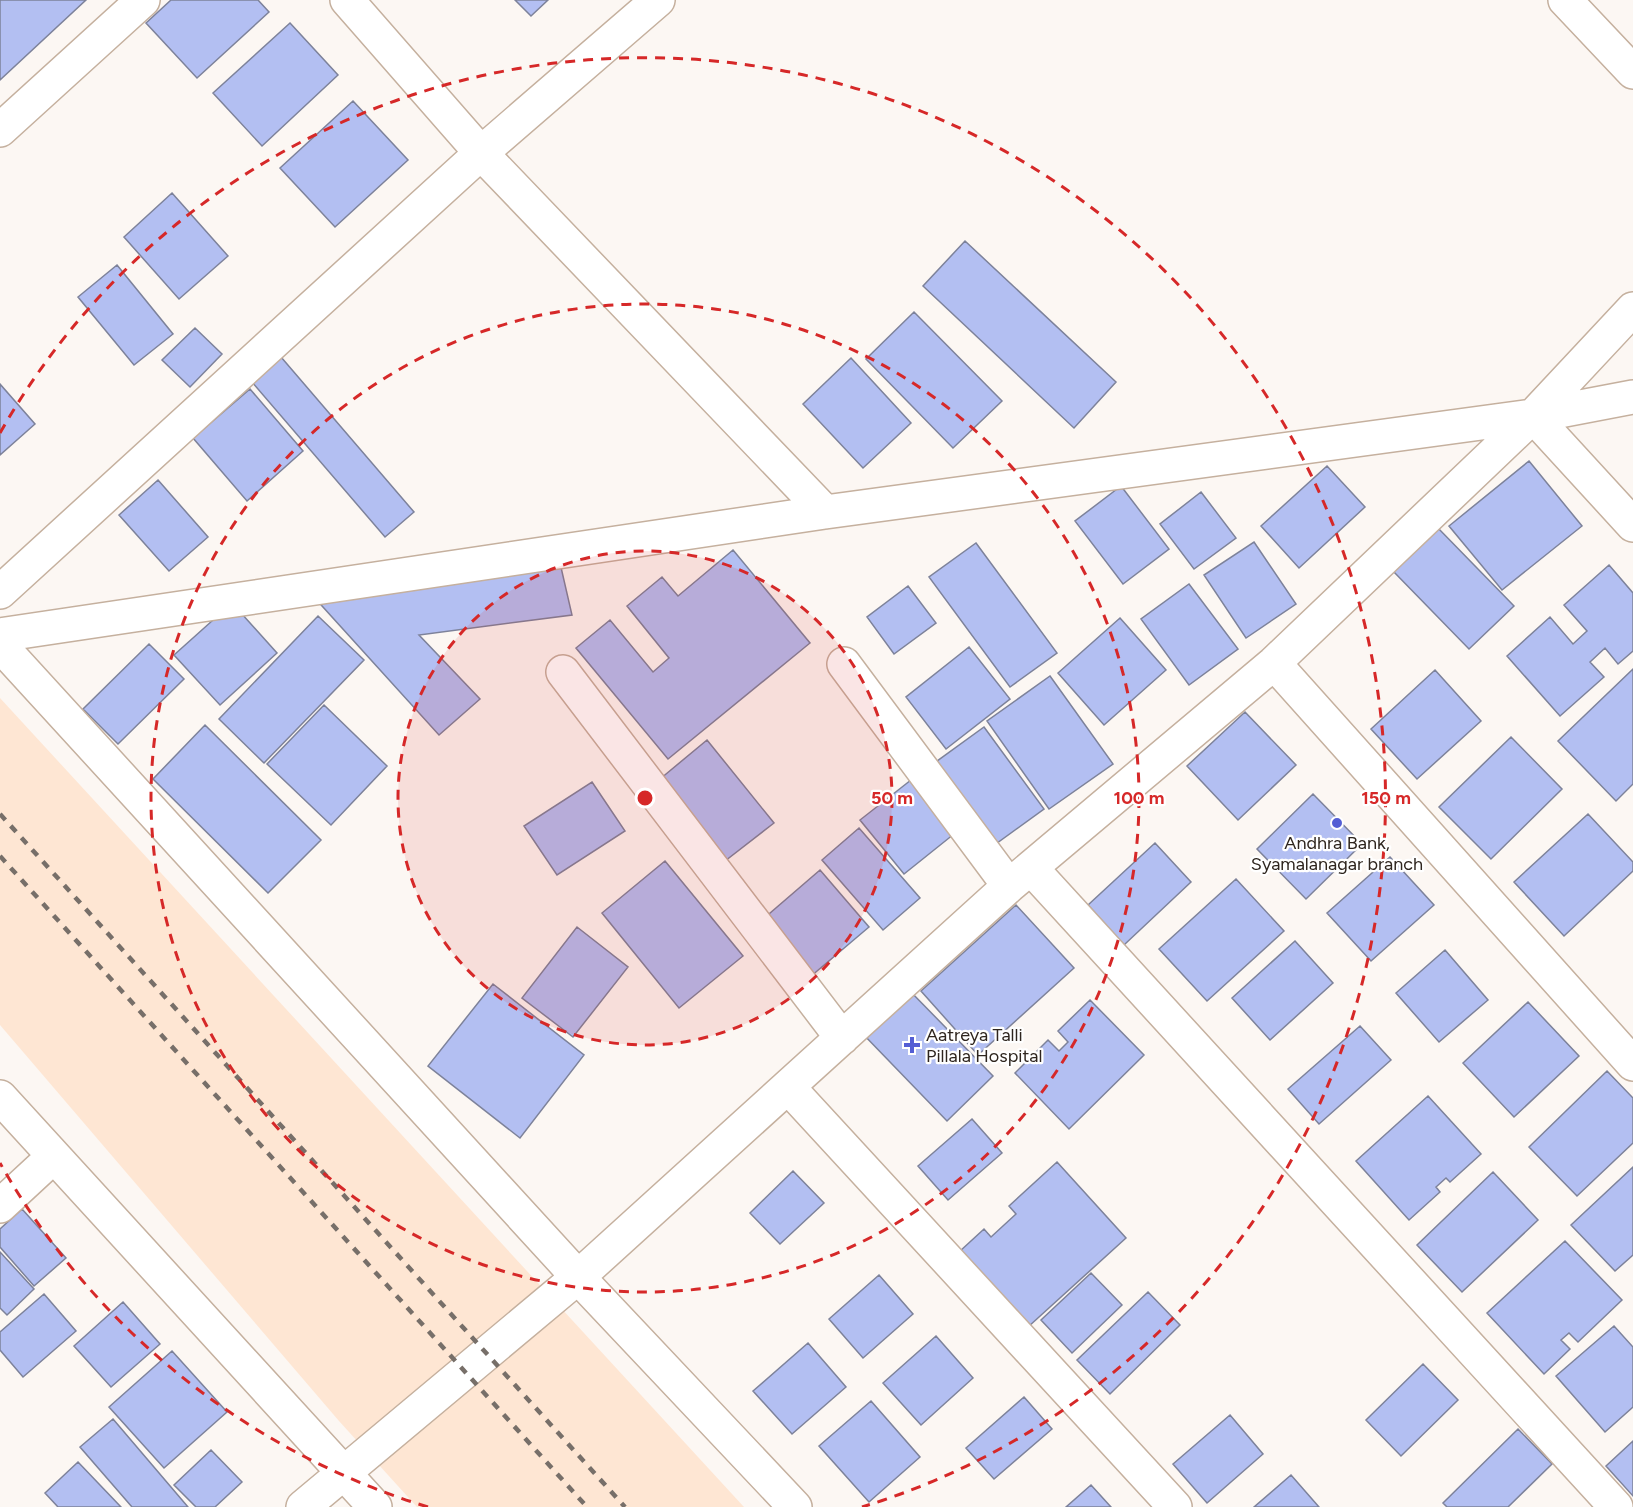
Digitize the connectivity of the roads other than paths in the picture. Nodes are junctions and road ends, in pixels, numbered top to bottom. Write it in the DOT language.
graph roads {
  1 [pos="143,0"];
  2 [pos="347,0"];
  3 [pos="658,0"];
  4 [pos="1565,0"];
  5 [pos="1633,72"];
  6 [pos="0,130"];
  7 [pos="481,153"];
  8 [pos="1633,309"];
  9 [pos="1633,397"];
  10 [pos="1533,416"];
  11 [pos="825,512"];
  12 [pos="1633,525"];
  13 [pos="0,592"];
  14 [pos="0,635"];
  15 [pos="0,645"];
  16 [pos="1274,663"];
  17 [pos="844,664"];
  18 [pos="563,672"];
  19 [pos="1020,877"];
  20 [pos="842,1038"];
  21 [pos="1633,1064"];
  22 [pos="789,1088"];
  23 [pos="0,1097"];
  24 [pos="54,1156"];
  25 [pos="0,1206"];
  26 [pos="578,1277"];
  27 [pos="345,1474"];
  28 [pos="303,1507"];
  29 [pos="375,1507"];
  30 [pos="795,1507"];
  31 [pos="1175,1507"];
  32 [pos="1616,1507"];
  1 -- 6 [label="street"];
  2 -- 7 [label="street"];
  3 -- 7 [label="street"];
  4 -- 5 [label="street"];
  7 -- 11 [label="street"];
  7 -- 13 [label="street"];
  8 -- 10 [label="street"];
  9 -- 10 [label="street"];
  10 -- 11 [label="street"];
  10 -- 12 [label="street"];
  10 -- 16 [label="street"];
  11 -- 14 [label="street"];
  15 -- 26 [label="street"];
  16 -- 19 [label="street"];
  16 -- 21 [label="street"];
  17 -- 19 [label="street"];
  18 -- 20 [label="street"];
  19 -- 20 [label="street"];
  19 -- 32 [label="street"];
  20 -- 22 [label="street"];
  22 -- 26 [label="street"];
  22 -- 31 [label="street"];
  23 -- 24 [label="street"];
  24 -- 25 [label="street"];
  24 -- 27 [label="street"];
  26 -- 27 [label="street"];
  26 -- 30 [label="street"];
  27 -- 28 [label="street"];
  27 -- 29 [label="street"];
}
